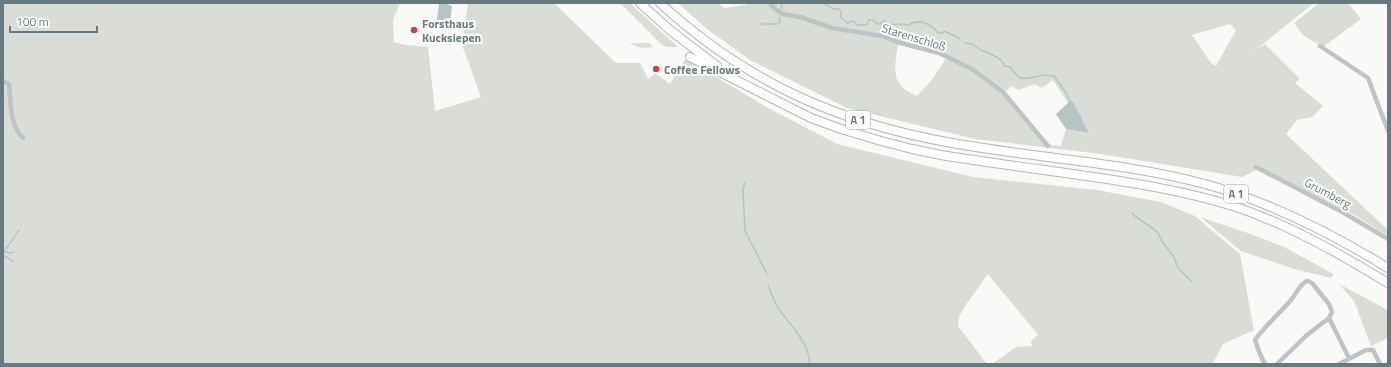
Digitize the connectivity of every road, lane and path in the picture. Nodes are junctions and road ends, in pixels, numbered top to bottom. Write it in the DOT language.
graph roads {
  1 [pos="640,3"];
  2 [pos="660,3"];
  3 [pos="770,3"];
  4 [pos="1320,46"];
  5 [pos="690,57"];
  6 [pos="732,78"];
  7 [pos="3,81"];
  8 [pos="1388,131"];
  9 [pos="23,138"];
  10 [pos="1048,146"];
  11 [pos="1256,167"];
  12 [pos="1388,239"];
  13 [pos="1388,268"];
  14 [pos="1388,283"];
  15 [pos="1329,318"];
  16 [pos="1349,358"];
  17 [pos="1265,364"];
  18 [pos="1277,364"];
  19 [pos="1339,364"];
  20 [pos="1380,364"];
  1 -- 6 [label="highway, A 1"];
  2 -- 13 [label="highway, A 1"];
  3 -- 10 [label="street, Starenschloß"];
  4 -- 8 [label="street"];
  5 -- 6 [label="highway"];
  6 -- 14 [label="highway, A 1"];
  7 -- 9 [label="street"];
  11 -- 12 [label="street, Grumberg"];
  15 -- 16 [label="street"];
  15 -- 17 [label="street"];
  15 -- 18 [label="street"];
  16 -- 19 [label="street"];
  16 -- 20 [label="street"];
}
